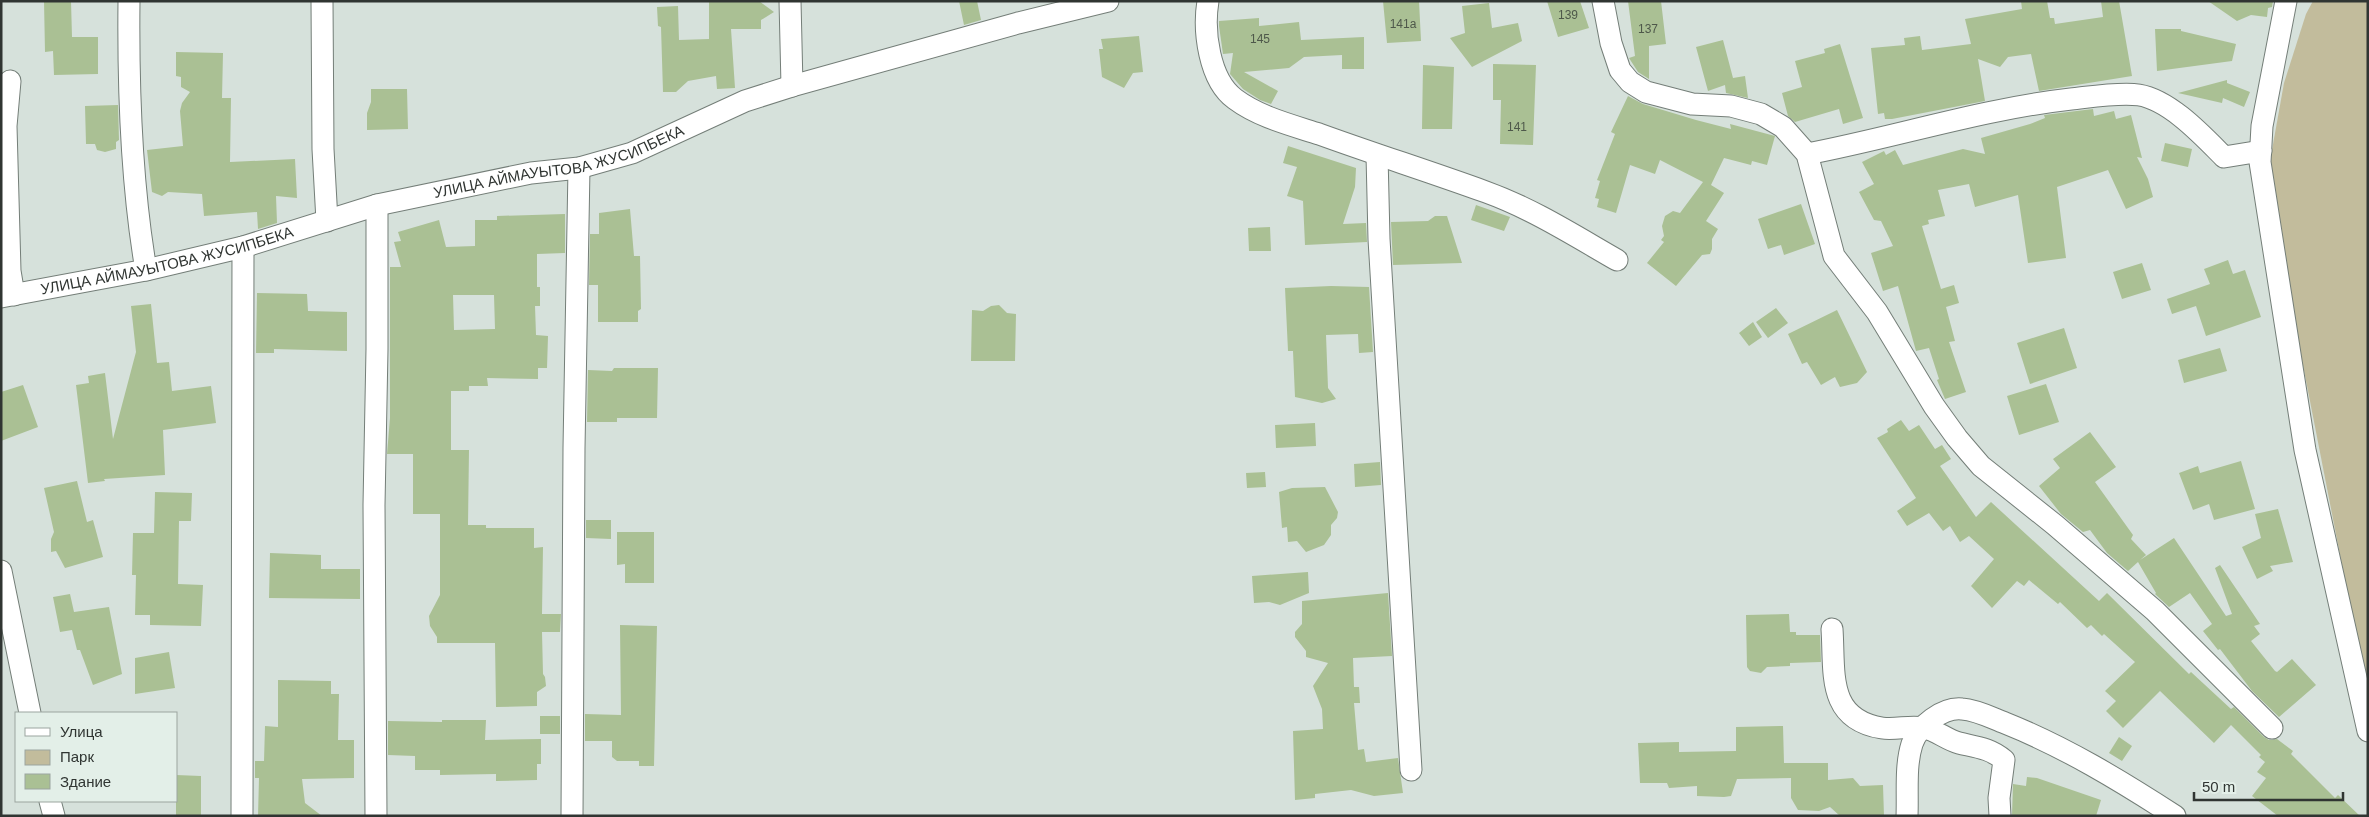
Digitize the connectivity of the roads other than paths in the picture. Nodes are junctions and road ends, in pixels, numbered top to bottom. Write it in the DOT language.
graph roads {
  1 [pos="128,1"];
  2 [pos="322,1"];
  3 [pos="790,1"];
  4 [pos="1108,1"];
  5 [pos="1208,1"];
  6 [pos="1603,1"];
  7 [pos="2286,1"];
  8 [pos="10,81"];
  9 [pos="792,86"];
  10 [pos="2261,151"];
  11 [pos="1807,154"];
  12 [pos="1377,155"];
  13 [pos="579,168"];
  14 [pos="377,205"];
  15 [pos="327,221"];
  16 [pos="243,247"];
  17 [pos="1617,260"];
  18 [pos="146,270"];
  19 [pos="8,296"];
  20 [pos="1,572"];
  21 [pos="1832,629"];
  22 [pos="30,712"];
  23 [pos="1923,727"];
  24 [pos="2272,728"];
  25 [pos="2368,731"];
  26 [pos="2035,737"];
  27 [pos="1999,756"];
  28 [pos="1411,770"];
  29 [pos="50,802"];
  30 [pos="54,816"];
  31 [pos="242,816"];
  32 [pos="376,816"];
  33 [pos="572,816"];
  34 [pos="1907,816"];
  35 [pos="2000,816"];
  36 [pos="2175,816"];
  1 -- 18 [label="street"];
  2 -- 15 [label="street"];
  3 -- 9 [label="street"];
  4 -- 9 [label="street, УЛИЦА АЙМАУЫТОВА ЖУСИПБЕКА"];
  5 -- 12 [label="street"];
  6 -- 11 [label="street"];
  7 -- 10 [label="street"];
  8 -- 19 [label="street"];
  9 -- 13 [label="street, УЛИЦА АЙМАУЫТОВА ЖУСИПБЕКА"];
  10 -- 11 [label="street"];
  10 -- 25 [label="street"];
  11 -- 24 [label="street"];
  12 -- 17 [label="street"];
  12 -- 28 [label="street"];
  13 -- 14 [label="street, УЛИЦА АЙМАУЫТОВА ЖУСИПБЕКА"];
  13 -- 33 [label="street"];
  14 -- 15 [label="street, УЛИЦА АЙМАУЫТОВА ЖУСИПБЕКА"];
  14 -- 32 [label="street"];
  15 -- 16 [label="street, УЛИЦА АЙМАУЫТОВА ЖУСИПБЕКА"];
  16 -- 18 [label="street, УЛИЦА АЙМАУЫТОВА ЖУСИПБЕКА"];
  16 -- 31 [label="street"];
  18 -- 19 [label="street, УЛИЦА АЙМАУЫТОВА ЖУСИПБЕКА"];
  20 -- 22 [label="street"];
  21 -- 23 [label="street"];
  23 -- 26 [label="street"];
  23 -- 27 [label="street"];
  23 -- 34 [label="street"];
  26 -- 27 [label="street"];
  26 -- 36 [label="street"];
  27 -- 35 [label="street"];
  29 -- 30 [label="street"];
}
